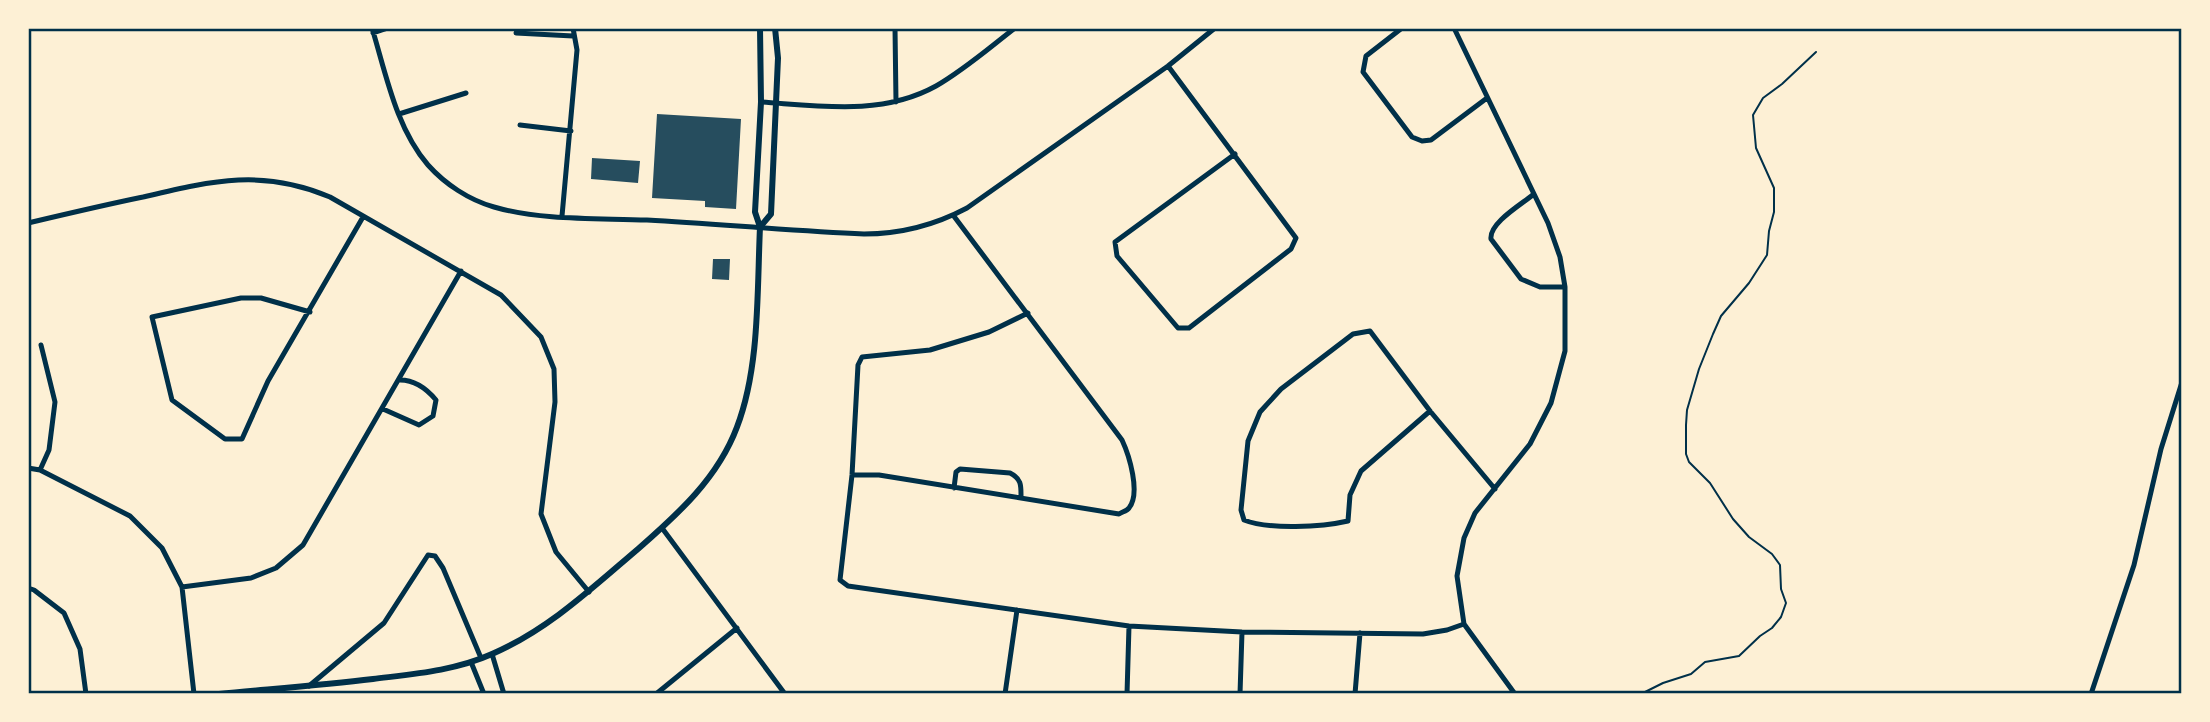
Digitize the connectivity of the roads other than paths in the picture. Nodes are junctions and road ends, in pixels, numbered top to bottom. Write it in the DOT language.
graph roads {
  1 [pos="388,28"];
  2 [pos="573,28"];
  3 [pos="760,28"];
  4 [pos="775,28"];
  5 [pos="895,28"];
  6 [pos="1015,28"];
  7 [pos="1215,28"];
  8 [pos="1402,28"];
  9 [pos="1454,28"];
  10 [pos="373,30"];
  11 [pos="516,33"];
  12 [pos="573,36"];
  13 [pos="1168,66"];
  14 [pos="466,93"];
  15 [pos="1487,98"];
  16 [pos="761,102"];
  17 [pos="896,102"];
  18 [pos="777,103"];
  19 [pos="399,114"];
  20 [pos="520,125"];
  21 [pos="571,131"];
  22 [pos="1235,154"];
  23 [pos="1534,194"];
  24 [pos="953,215"];
  25 [pos="562,216"];
  26 [pos="363,218"];
  27 [pos="28,223"];
  28 [pos="760,227"];
  29 [pos="461,271"];
  30 [pos="1565,287"];
  31 [pos="310,312"];
  32 [pos="1028,313"];
  33 [pos="41,345"];
  34 [pos="399,380"];
  35 [pos="2182,382"];
  36 [pos="383,409"];
  37 [pos="1430,411"];
  38 [pos="28,468"];
  39 [pos="40,470"];
  40 [pos="852,475"];
  41 [pos="954,488"];
  42 [pos="1495,489"];
  43 [pos="1021,498"];
  44 [pos="662,528"];
  45 [pos="182,587"];
  46 [pos="28,589"];
  47 [pos="589,592"];
  48 [pos="1017,610"];
  49 [pos="1464,624"];
  50 [pos="1129,626"];
  51 [pos="737,628"];
  52 [pos="1242,632"];
  53 [pos="1360,633"];
  54 [pos="492,654"];
  55 [pos="481,658"];
  56 [pos="471,662"];
  57 [pos="309,686"];
  58 [pos="86,694"];
  59 [pos="194,694"];
  60 [pos="219,694"];
  61 [pos="484,694"];
  62 [pos="504,694"];
  63 [pos="656,694"];
  64 [pos="785,694"];
  65 [pos="1005,694"];
  66 [pos="1127,694"];
  67 [pos="1240,694"];
  68 [pos="1355,694"];
  69 [pos="1515,694"];
  70 [pos="2091,694"];
  1 -- 10 [label="street"];
  2 -- 12 [label="street"];
  3 -- 16 [label="street"];
  4 -- 18 [label="street"];
  5 -- 17 [label="street"];
  6 -- 17 [label="street"];
  7 -- 13 [label="street"];
  8 -- 15 [label="street"];
  9 -- 15 [label="street"];
  10 -- 19 [label="street"];
  11 -- 12 [label="street"];
  12 -- 21 [label="street"];
  13 -- 22 [label="street"];
  13 -- 24 [label="street"];
  14 -- 19 [label="street"];
  15 -- 23 [label="street"];
  16 -- 18 [label="street"];
  16 -- 28 [label="street"];
  17 -- 18 [label="street"];
  18 -- 28 [label="street"];
  19 -- 25 [label="street"];
  20 -- 21 [label="street"];
  21 -- 25 [label="street"];
  22 -- 22 [label="street"];
  23 -- 30 [label="street"];
  23 -- 30 [label="street"];
  24 -- 28 [label="street"];
  24 -- 32 [label="street"];
  25 -- 28 [label="street"];
  26 -- 27 [label="street"];
  26 -- 29 [label="street"];
  26 -- 31 [label="street"];
  28 -- 44 [label="street"];
  29 -- 34 [label="street"];
  29 -- 47 [label="street"];
  30 -- 42 [label="street"];
  31 -- 31 [label="street"];
  32 -- 40 [label="street"];
  32 -- 43 [label="street"];
  33 -- 39 [label="street"];
  34 -- 36 [label="street"];
  34 -- 36 [label="street"];
  35 -- 70 [label="street"];
  36 -- 45 [label="street"];
  37 -- 37 [label="street"];
  37 -- 42 [label="street"];
  38 -- 39 [label="street"];
  39 -- 45 [label="street"];
  40 -- 41 [label="street"];
  40 -- 48 [label="street"];
  41 -- 43 [label="street"];
  41 -- 43 [label="street"];
  42 -- 49 [label="street"];
  44 -- 47 [label="street"];
  44 -- 51 [label="street"];
  45 -- 59 [label="street"];
  46 -- 58 [label="street"];
  47 -- 54 [label="street"];
  48 -- 50 [label="street"];
  48 -- 65 [label="street"];
  49 -- 53 [label="street"];
  49 -- 69 [label="street"];
  50 -- 52 [label="street"];
  50 -- 66 [label="street"];
  51 -- 63 [label="street"];
  51 -- 64 [label="street"];
  52 -- 53 [label="street"];
  52 -- 67 [label="street"];
  53 -- 68 [label="street"];
  54 -- 55 [label="street"];
  54 -- 62 [label="street"];
  55 -- 56 [label="street"];
  55 -- 57 [label="street"];
  56 -- 57 [label="street"];
  56 -- 61 [label="street"];
  57 -- 60 [label="street"];
}
